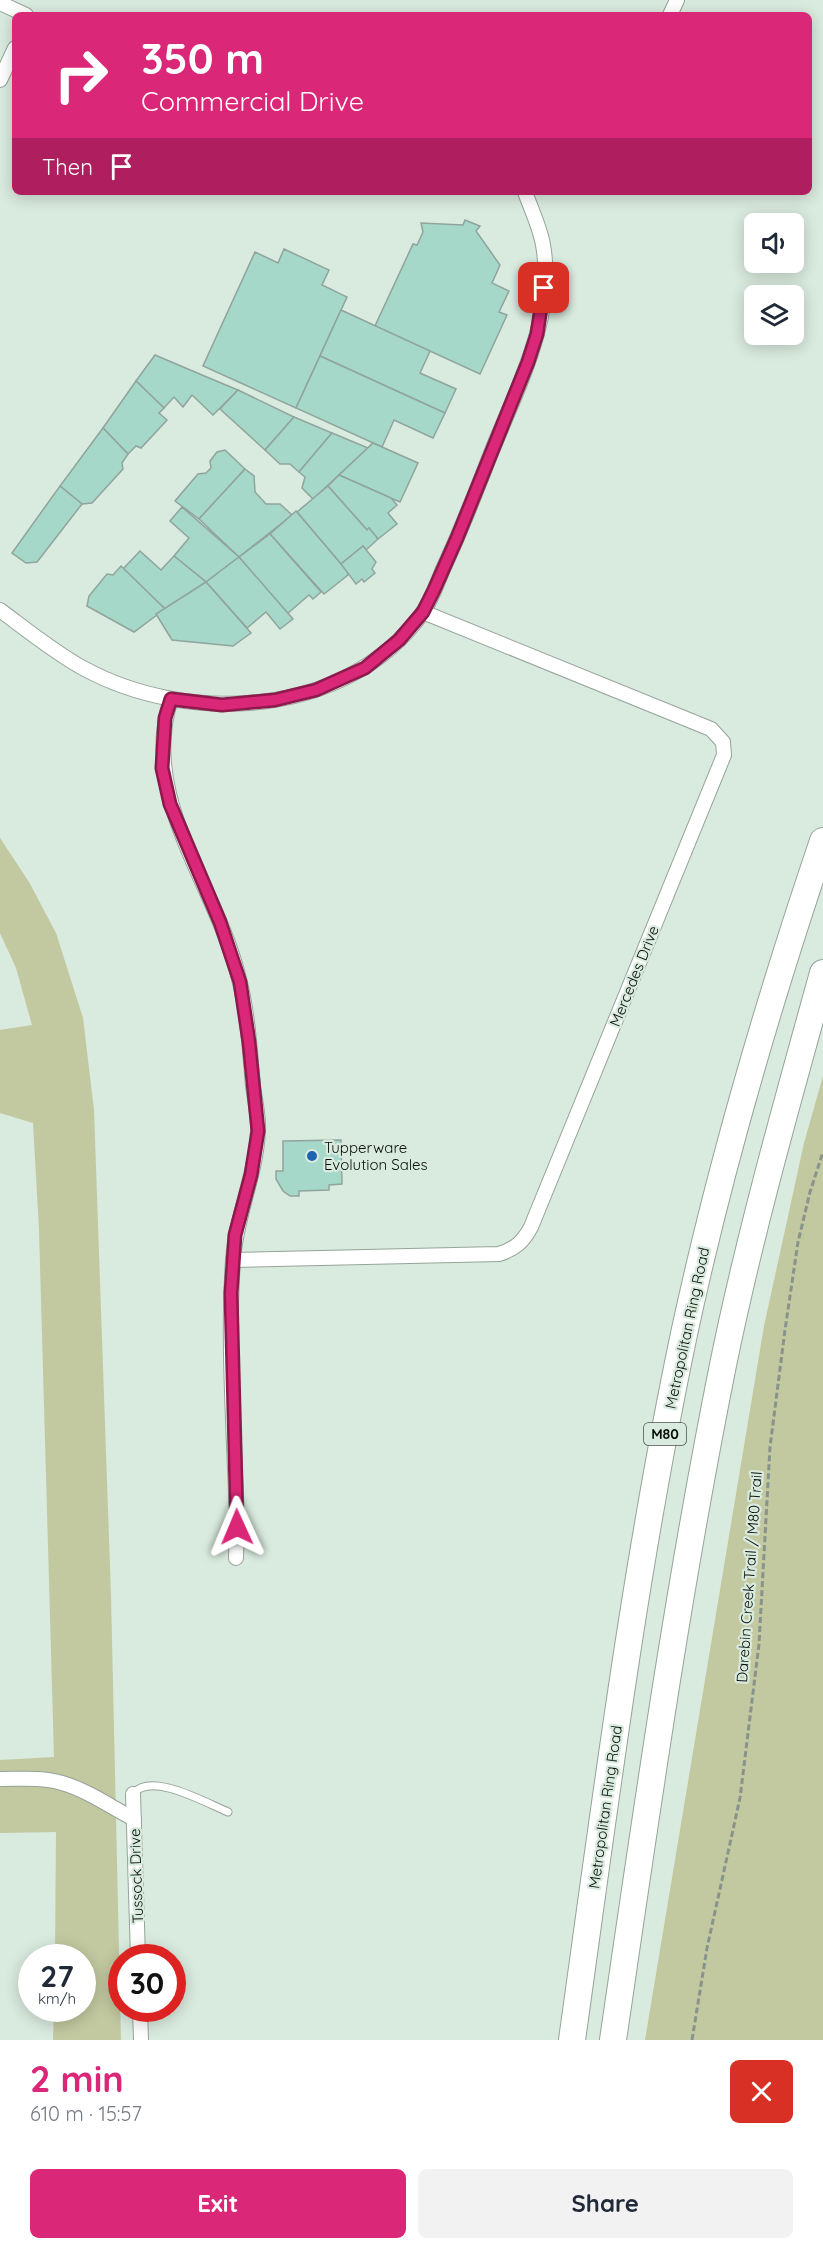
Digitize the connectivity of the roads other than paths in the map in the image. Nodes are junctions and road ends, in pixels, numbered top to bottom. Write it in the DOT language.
graph roads {
  1 [pos="0,3"];
  2 [pos="20,12"];
  3 [pos="12,54"];
  4 [pos="0,80"];
  5 [pos="526,195"];
  6 [pos="0,609"];
  7 [pos="423,612"];
  8 [pos="171,699"];
  9 [pos="823,842"];
  10 [pos="823,973"];
  11 [pos="233,1260"];
  12 [pos="236,1558"];
  13 [pos="0,1779"];
  14 [pos="133,1794"];
  15 [pos="228,1812"];
  16 [pos="134,1819"];
  17 [pos="138,1944"];
  18 [pos="140,2022"];
  19 [pos="141,2040"];
  20 [pos="572,2040"];
  21 [pos="613,2040"];
  1 -- 2 [label="street"];
  3 -- 4 [label="street"];
  5 -- 7 [label="street"];
  6 -- 8 [label="street"];
  7 -- 8 [label="street"];
  7 -- 11 [label="street, Mercedes Drive"];
  8 -- 11 [label="street"];
  9 -- 20 [label="highway, Metropolitan Ring Road / M80"];
  10 -- 21 [label="highway, M80"];
  11 -- 12 [label="street"];
  13 -- 16 [label="street"];
  14 -- 15 [label="lane"];
  14 -- 16 [label="street, Tussock Drive"];
  16 -- 17 [label="street, Tussock Drive"];
  18 -- 19 [label="street"];
}
